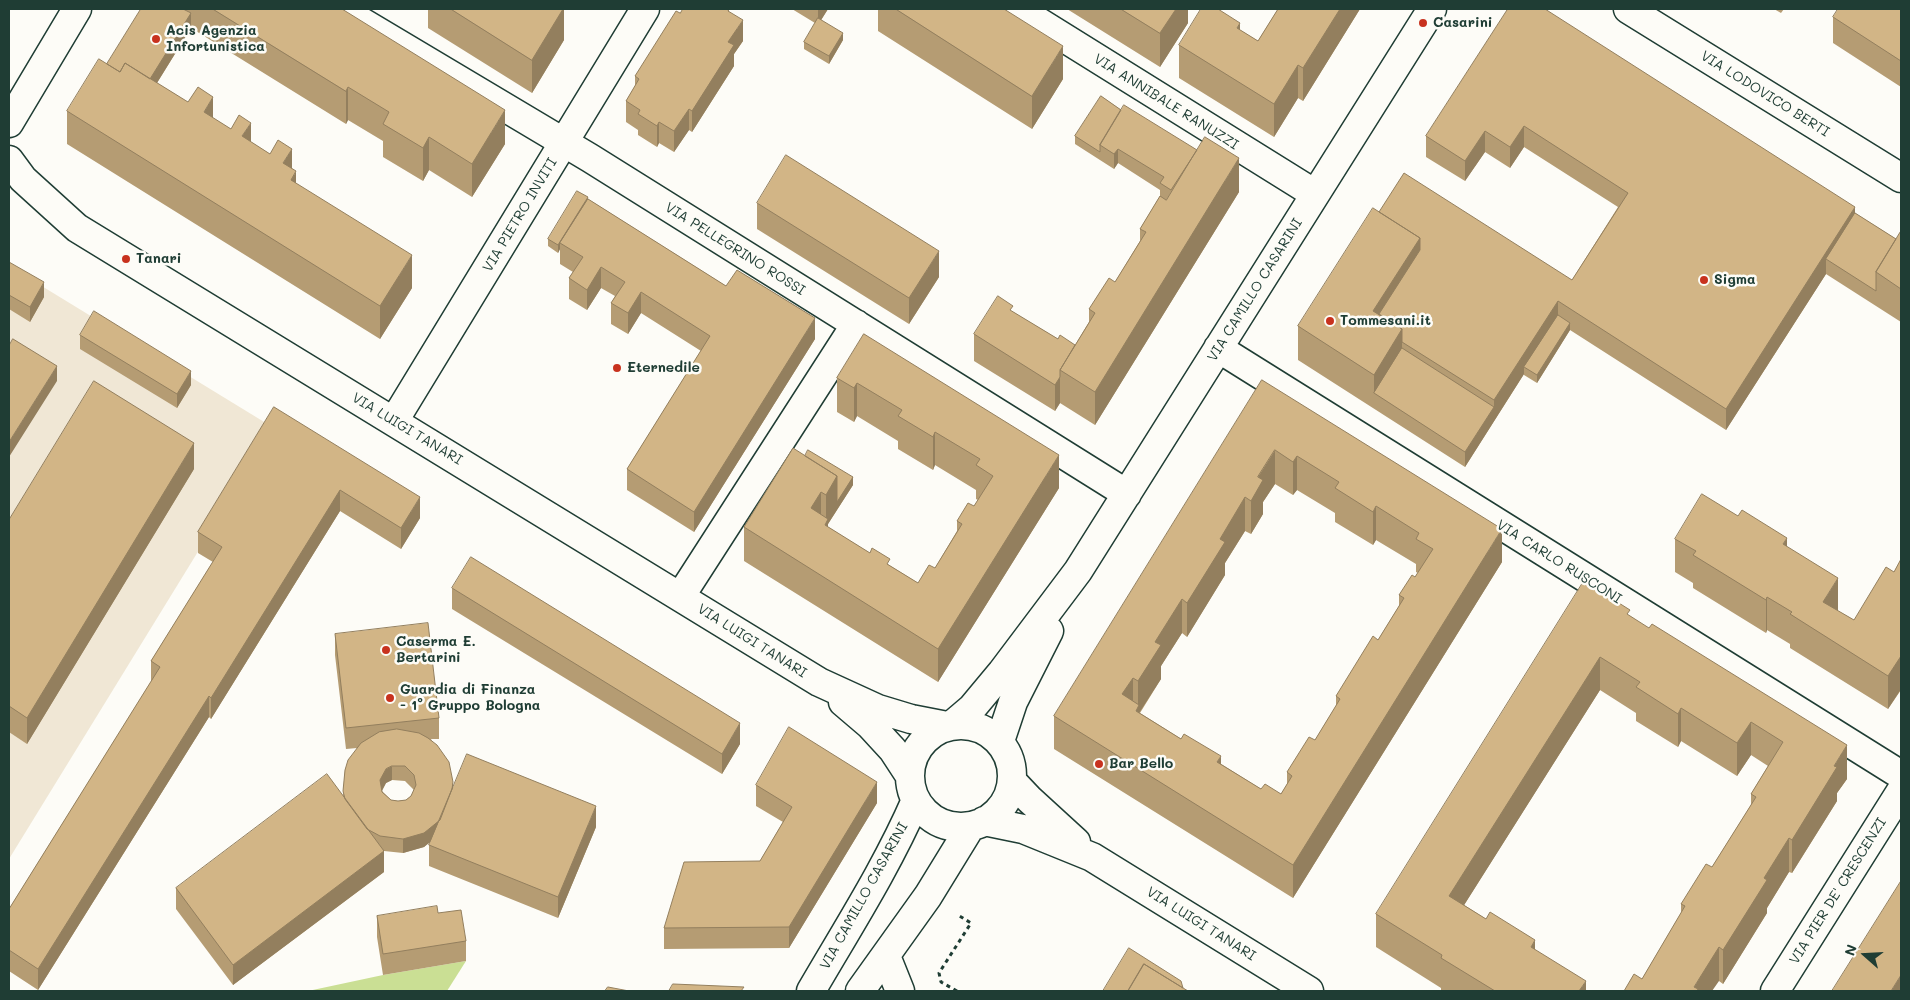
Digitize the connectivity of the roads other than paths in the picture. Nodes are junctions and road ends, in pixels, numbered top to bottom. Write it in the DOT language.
graph roads {
  1 [pos="77,9"];
  2 [pos="340,9"];
  3 [pos="645,9"];
  4 [pos="1018,9"];
  5 [pos="1432,9"];
  6 [pos="1628,9"];
  7 [pos="9,123"];
  8 [pos="564,142"];
  9 [pos="9,160"];
  10 [pos="1901,178"];
  11 [pos="1315,194"];
  12 [pos="856,324"];
  13 [pos="1218,348"];
  14 [pos="394,421"];
  15 [pos="1127,494"];
  16 [pos="1078,571"];
  17 [pos="680,597"];
  18 [pos="820,682"];
  19 [pos="950,725"];
  20 [pos="1000,741"];
  21 [pos="1901,775"];
  22 [pos="1012,781"];
  23 [pos="913,788"];
  24 [pos="1901,791"];
  25 [pos="978,824"];
  26 [pos="1092,857"];
  27 [pos="886,956"];
  28 [pos="810,991"];
  29 [pos="860,991"];
  30 [pos="900,991"];
  31 [pos="1309,991"];
  32 [pos="1775,991"];
  1 -- 7 [label="street"];
  2 -- 8 [label="street, VIA PELLEGRINO ROSSI"];
  3 -- 8 [label="street, VIA PIETRO INVITI"];
  4 -- 11 [label="street, VIA ANNIBALE RANUZZI"];
  5 -- 11 [label="street, VIA CAMILLO CASARINI"];
  6 -- 10 [label="street, VIA LODOVICO BERTI"];
  8 -- 12 [label="street, VIA PELLEGRINO ROSSI"];
  8 -- 14 [label="street, VIA PIETRO INVITI"];
  9 -- 14 [label="street, VIA LUIGI TANARI"];
  11 -- 13 [label="street, VIA CAMILLO CASARINI"];
  12 -- 15 [label="street, VIA PELLEGRINO ROSSI"];
  12 -- 17 [label="street"];
  13 -- 15 [label="street, VIA CAMILLO CASARINI"];
  13 -- 21 [label="street, VIA CARLO RUSCONI"];
  14 -- 17 [label="street, VIA LUIGI TANARI"];
  15 -- 16 [label="street, VIA CAMILLO CASARINI"];
  16 -- 19 [label="street, VIA CAMILLO CASARINI"];
  16 -- 20 [label="street, VIA CAMILLO CASARINI"];
  17 -- 18 [label="street, VIA LUIGI TANARI"];
  18 -- 19 [label="street, VIA LUIGI TANARI"];
  18 -- 23 [label="street, VIA LUIGI TANARI"];
  19 -- 20 [label="street"];
  19 -- 23 [label="street"];
  20 -- 22 [label="street"];
  22 -- 25 [label="street"];
  22 -- 26 [label="street, VIA LUIGI TANARI"];
  23 -- 25 [label="street"];
  23 -- 28 [label="street, VIA CAMILLO CASARINI"];
  24 -- 32 [label="street, VIA PIER DE' CRESCENZI"];
  25 -- 26 [label="street, VIA LUIGI TANARI"];
  25 -- 27 [label="street"];
  26 -- 31 [label="street, VIA LUIGI TANARI"];
  27 -- 29 [label="street"];
  27 -- 30 [label="street"];
}
